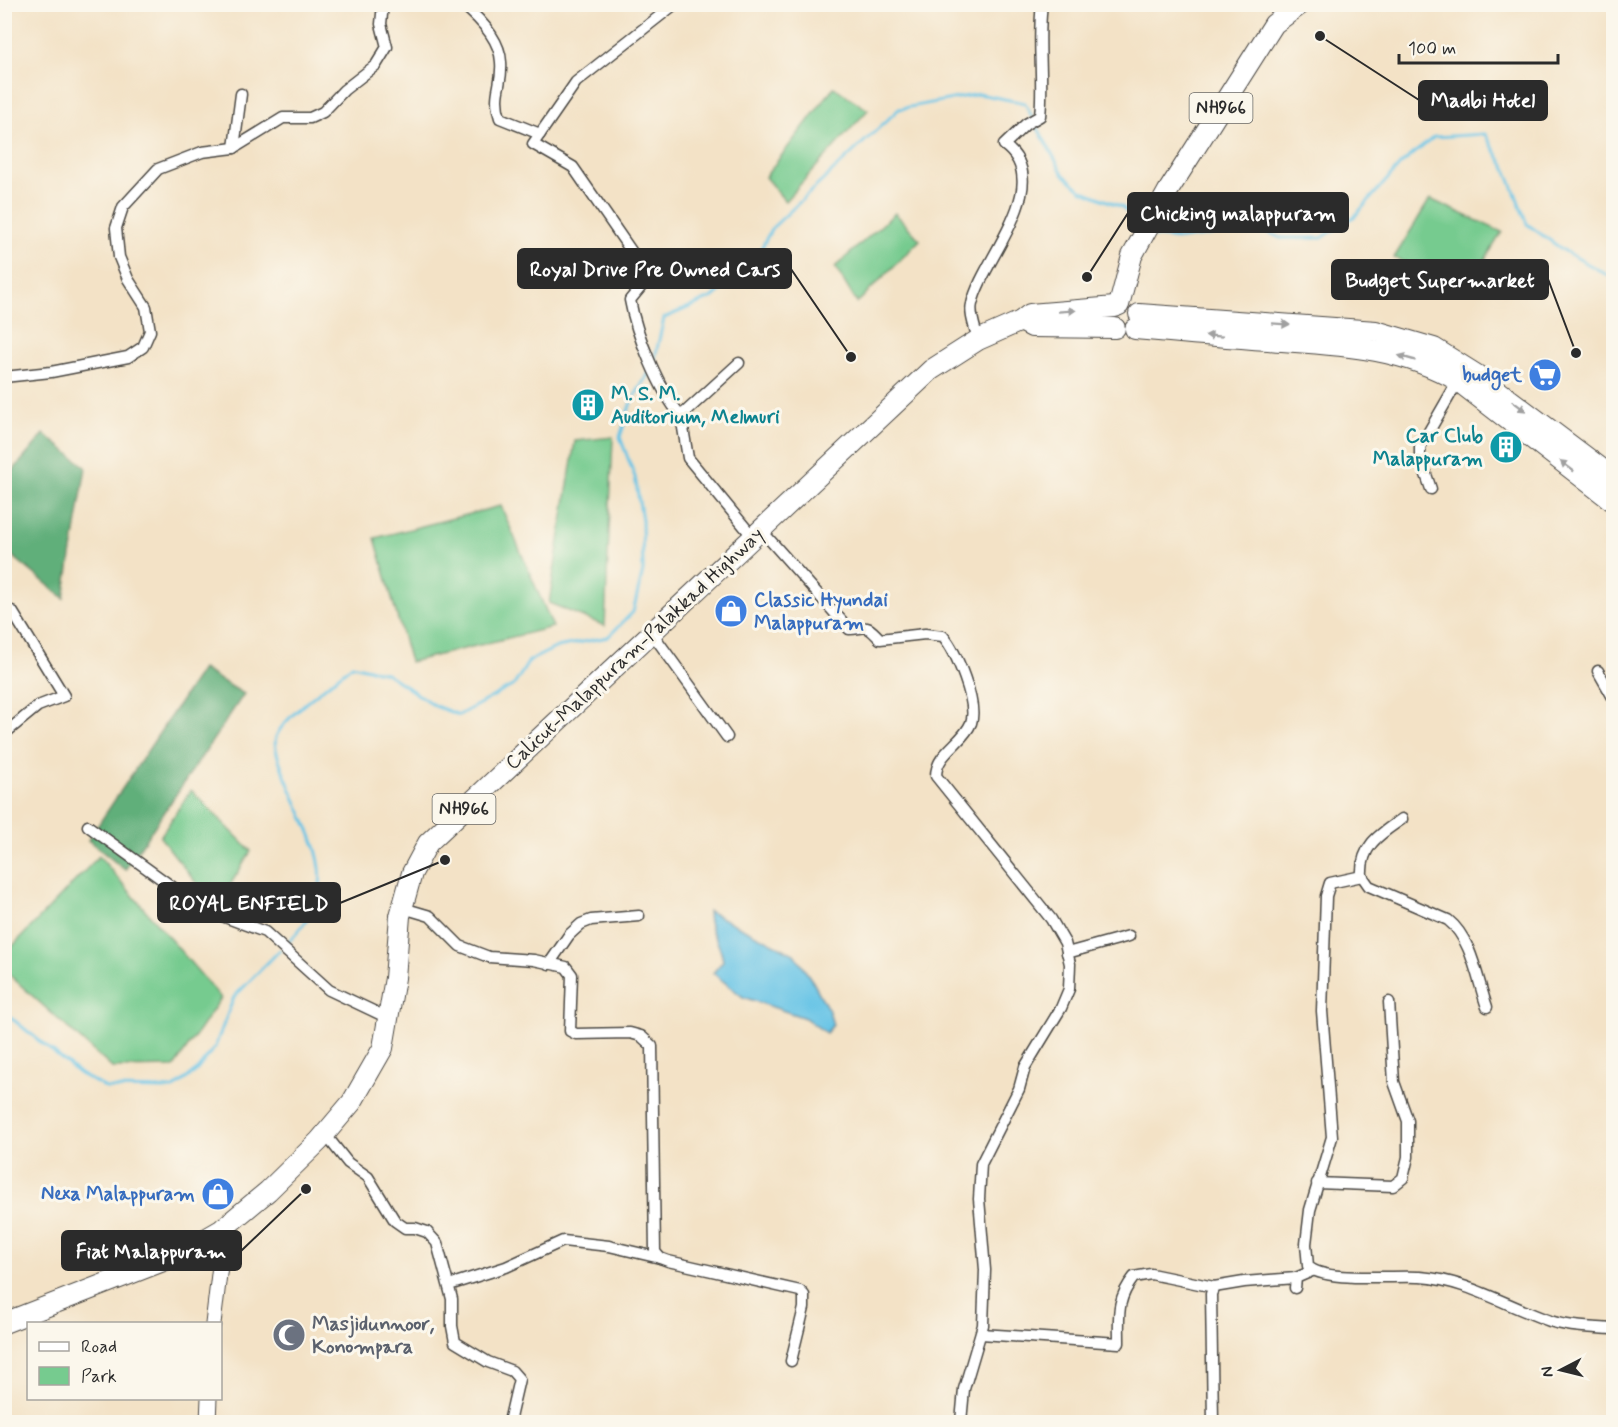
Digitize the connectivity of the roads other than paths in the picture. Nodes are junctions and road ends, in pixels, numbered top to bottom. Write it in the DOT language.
graph roads {
  1 [pos="382,4"];
  2 [pos="462,4"];
  3 [pos="675,4"];
  4 [pos="1042,4"];
  5 [pos="1301,4"];
  6 [pos="241,94"];
  7 [pos="540,134"];
  8 [pos="234,148"];
  9 [pos="1129,313"];
  10 [pos="1021,321"];
  11 [pos="978,340"];
  12 [pos="739,363"];
  13 [pos="4,376"];
  14 [pos="1458,381"];
  15 [pos="681,416"];
  16 [pos="1614,478"];
  17 [pos="1431,489"];
  18 [pos="1614,502"];
  19 [pos="757,534"];
  20 [pos="12,611"];
  21 [pos="652,633"];
  22 [pos="1598,671"];
  23 [pos="1614,699"];
  24 [pos="4,734"];
  25 [pos="727,737"];
  26 [pos="1402,819"];
  27 [pos="88,826"];
  28 [pos="1362,876"];
  29 [pos="403,908"];
  30 [pos="639,916"];
  31 [pos="1129,936"];
  32 [pos="1067,953"];
  33 [pos="549,964"];
  34 [pos="1389,1002"];
  35 [pos="1487,1007"];
  36 [pos="388,1018"];
  37 [pos="325,1134"];
  38 [pos="1317,1183"];
  39 [pos="220,1236"];
  40 [pos="660,1258"];
  41 [pos="1312,1271"];
  42 [pos="449,1285"];
  43 [pos="1214,1287"];
  44 [pos="213,1322"];
  45 [pos="4,1323"];
  46 [pos="1614,1329"];
  47 [pos="981,1334"];
  48 [pos="791,1361"];
  49 [pos="208,1400"];
  50 [pos="208,1422"];
  51 [pos="509,1422"];
  52 [pos="961,1422"];
  53 [pos="1213,1422"];
  1 -- 8 [label="street"];
  2 -- 7 [label="street"];
  3 -- 7 [label="street"];
  4 -- 11 [label="street"];
  5 -- 9 [label="highway, NH966"];
  6 -- 8 [label="street"];
  7 -- 15 [label="street"];
  8 -- 13 [label="street"];
  10 -- 9 [label="highway, Calicut-Malappuram-Palakkad Highway / NH966, one-way"];
  9 -- 10 [label="highway"];
  14 -- 9 [label="highway, Calicut-Malappuram-Palakkad Highway, one-way"];
  9 -- 16 [label="highway, Calicut-Malappuram-Palakkad Highway, one-way"];
  10 -- 11 [label="highway, Calicut-Malappuram-Palakkad Highway / NH966"];
  11 -- 19 [label="highway, Calicut-Malappuram-Palakkad Highway / NH966"];
  12 -- 15 [label="street"];
  14 -- 17 [label="street"];
  18 -- 14 [label="highway, Calicut-Malappuram-Palakkad Highway, one-way"];
  15 -- 19 [label="street"];
  19 -- 21 [label="highway, Calicut-Malappuram-Palakkad Highway / NH966"];
  19 -- 32 [label="street"];
  20 -- 24 [label="street"];
  21 -- 25 [label="street"];
  21 -- 29 [label="highway, Calicut-Malappuram-Palakkad Highway / NH966"];
  22 -- 23 [label="street"];
  26 -- 28 [label="street"];
  27 -- 36 [label="street"];
  28 -- 35 [label="street"];
  28 -- 38 [label="street"];
  29 -- 33 [label="street"];
  29 -- 36 [label="highway, Calicut-Malappuram-Palakkad Highway / NH966"];
  30 -- 33 [label="street"];
  31 -- 32 [label="street"];
  32 -- 47 [label="street"];
  33 -- 40 [label="street"];
  34 -- 38 [label="street"];
  36 -- 37 [label="highway, Calicut-Malappuram-Palakkad Highway / NH966"];
  37 -- 39 [label="highway, Calicut-Malappuram-Palakkad Highway / NH966"];
  37 -- 42 [label="street"];
  38 -- 41 [label="street"];
  39 -- 44 [label="main road"];
  39 -- 45 [label="highway, Calicut-Malappuram-Palakkad Highway / NH966"];
  40 -- 42 [label="street"];
  40 -- 48 [label="street"];
  41 -- 43 [label="street"];
  41 -- 46 [label="street"];
  42 -- 51 [label="street"];
  43 -- 47 [label="street"];
  43 -- 53 [label="street"];
  47 -- 52 [label="street"];
  49 -- 50 [label="main road"];
}
